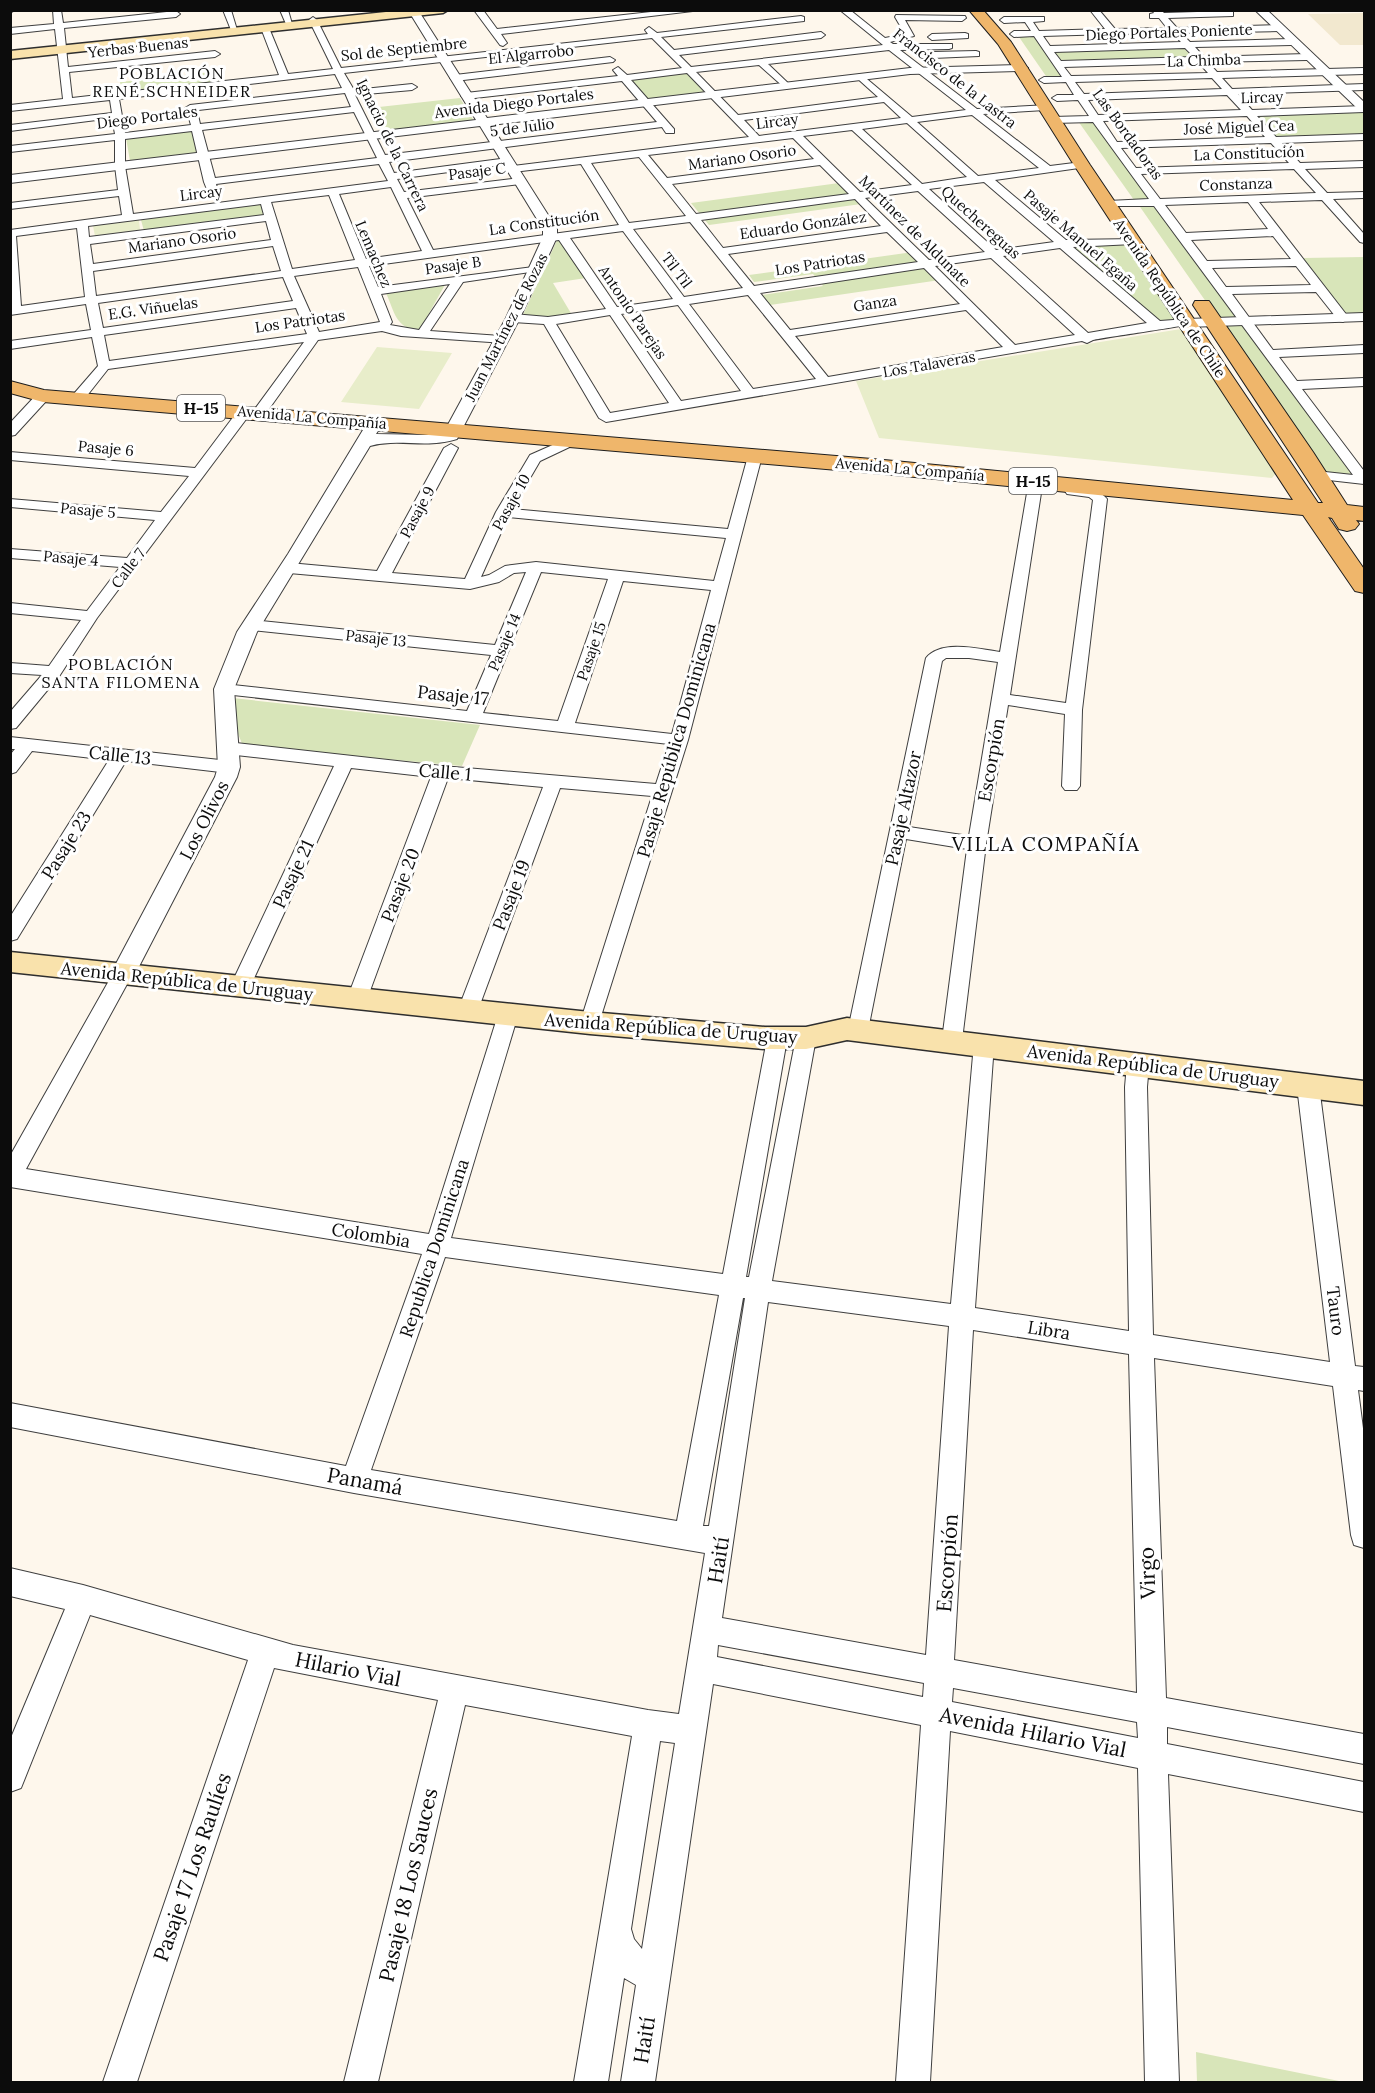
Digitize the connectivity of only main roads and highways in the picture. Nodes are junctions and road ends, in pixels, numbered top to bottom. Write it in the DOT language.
graph roads {
  1 [pos="443,10"];
  2 [pos="410,11"];
  3 [pos="969,14"];
  4 [pos="286,16"];
  5 [pos="1005,21"];
  6 [pos="314,22"];
  7 [pos="207,32"];
  8 [pos="62,47"];
  9 [pos="10,52"];
  10 [pos="1052,108"];
  11 [pos="1086,138"];
  12 [pos="1119,186"];
  13 [pos="1144,221"];
  14 [pos="1190,288"];
  15 [pos="23,392"];
  16 [pos="1311,509"];
  17 [pos="1339,512"];
  18 [pos="1365,514"];
  19 [pos="1365,551"];
  20 [pos="1365,586"];
  21 [pos="10,962"];
  22 [pos="1365,1093"];
  1 -- 2 [label="main road"];
  2 -- 6 [label="main road"];
  3 -- 10 [label="main road, Avenida República de Chile"];
  4 -- 6 [label="main road"];
  4 -- 7 [label="main road"];
  5 -- 10 [label="main road, Avenida República de Chile"];
  6 -- 7 [label="main road"];
  7 -- 8 [label="main road"];
  7 -- 8 [label="main road"];
  8 -- 9 [label="main road"];
  10 -- 11 [label="main road, Avenida República de Chile"];
  10 -- 16 [label="main road, Avenida República de Chile"];
  12 -- 13 [label="main road, Avenida República de Chile"];
  14 -- 17 [label="main road, Avenida República de Chile"];
  15 -- 16 [label="main road, Avenida La Compañía / H-15"];
  16 -- 17 [label="main road, Avenida La Compañía / H-15"];
  16 -- 20 [label="main road, Avenida República de Chile"];
  17 -- 18 [label="main road, Avenida La Compañía / H-15"];
  17 -- 19 [label="main road, Avenida República de Chile"];
  21 -- 22 [label="main road, Avenida República de Uruguay"];
}
